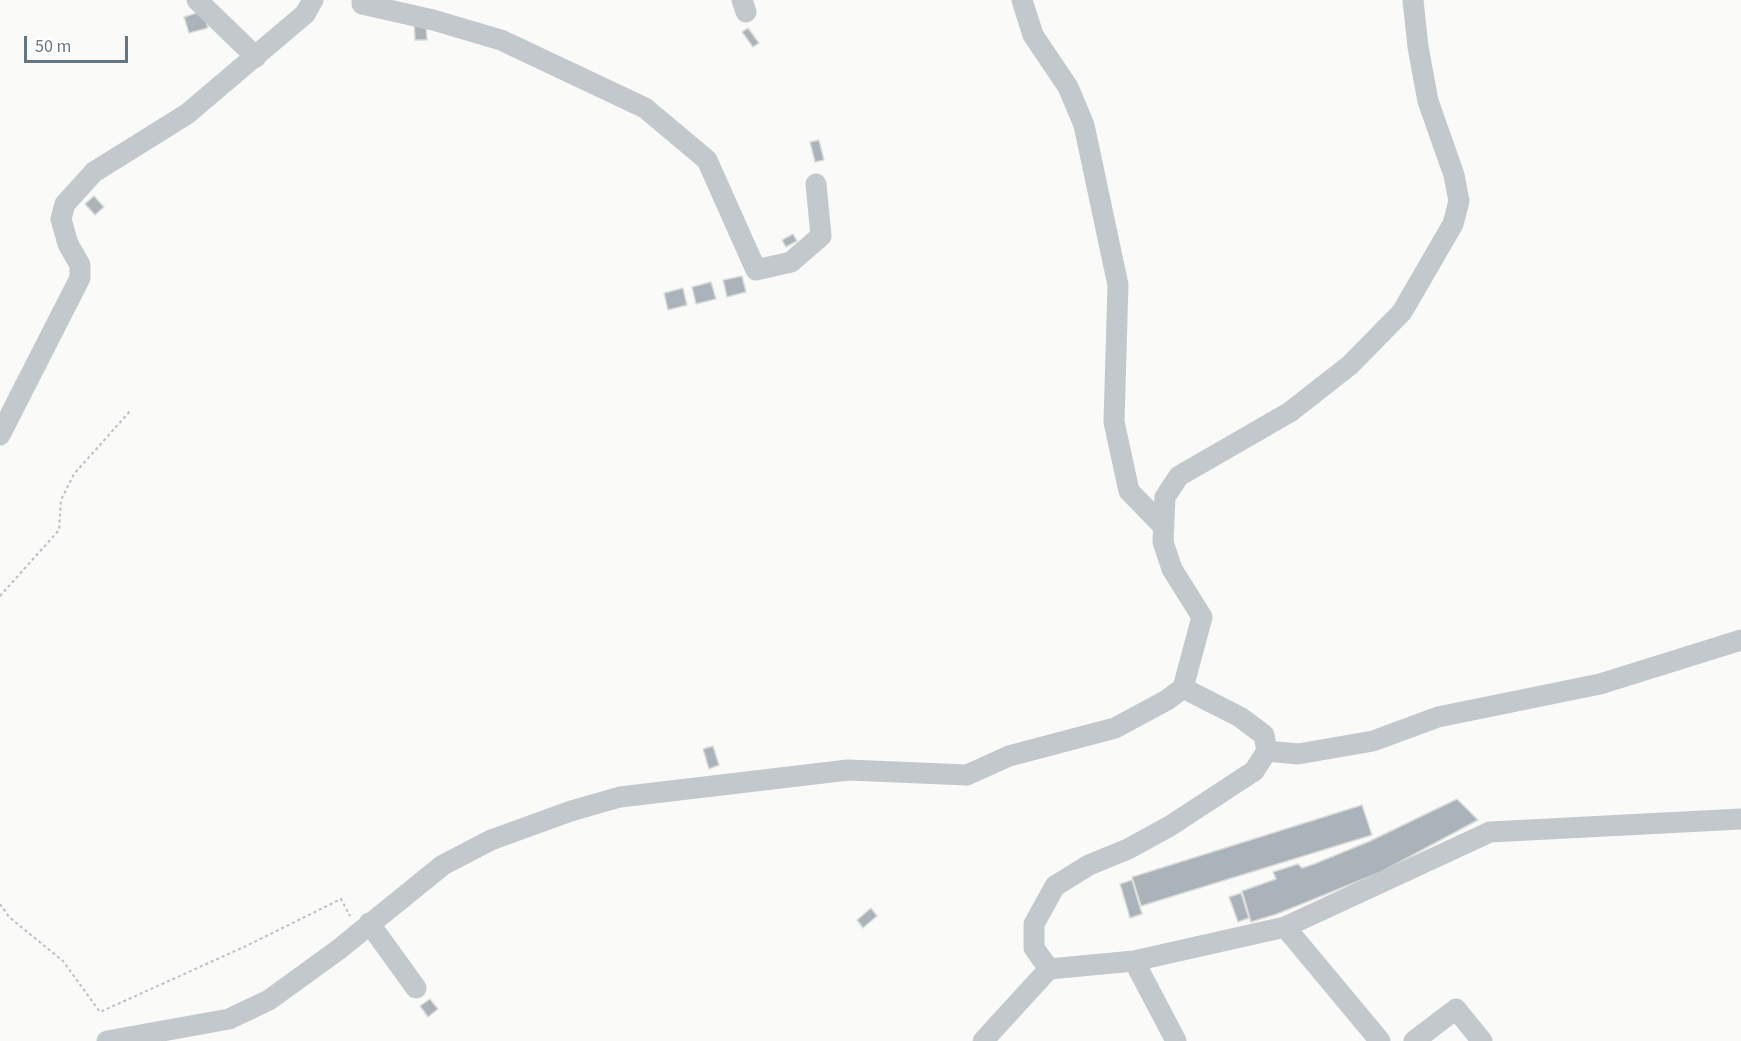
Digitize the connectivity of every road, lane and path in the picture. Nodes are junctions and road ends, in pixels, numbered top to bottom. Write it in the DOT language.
graph roads {
  1 [pos="197,0"];
  2 [pos="313,0"];
  3 [pos="362,0"];
  4 [pos="1022,0"];
  5 [pos="1413,0"];
  6 [pos="256,57"];
  7 [pos="816,184"];
  8 [pos="131,410"];
  9 [pos="0,435"];
  10 [pos="1164,527"];
  11 [pos="0,596"];
  12 [pos="1741,640"];
  13 [pos="1183,688"];
  14 [pos="1267,751"];
  15 [pos="1741,819"];
  16 [pos="0,904"];
  17 [pos="1285,927"];
  18 [pos="364,928"];
  19 [pos="1134,961"];
  20 [pos="1049,969"];
  21 [pos="416,988"];
  22 [pos="107,1041"];
  23 [pos="983,1041"];
  24 [pos="1176,1041"];
  25 [pos="1380,1041"];
  26 [pos="1414,1041"];
  27 [pos="1482,1041"];
  1 -- 6 [label="street"];
  2 -- 6 [label="street"];
  3 -- 7 [label="street"];
  4 -- 10 [label="street"];
  5 -- 10 [label="street"];
  6 -- 9 [label="street"];
  8 -- 11 [label="path"];
  10 -- 13 [label="street"];
  12 -- 14 [label="street"];
  13 -- 14 [label="street"];
  13 -- 18 [label="street"];
  14 -- 20 [label="street"];
  15 -- 17 [label="street"];
  16 -- 18 [label="path"];
  17 -- 19 [label="street"];
  17 -- 25 [label="street"];
  18 -- 21 [label="street"];
  18 -- 22 [label="street"];
  19 -- 20 [label="street"];
  19 -- 24 [label="street"];
  20 -- 23 [label="street"];
  26 -- 27 [label="street"];
}
